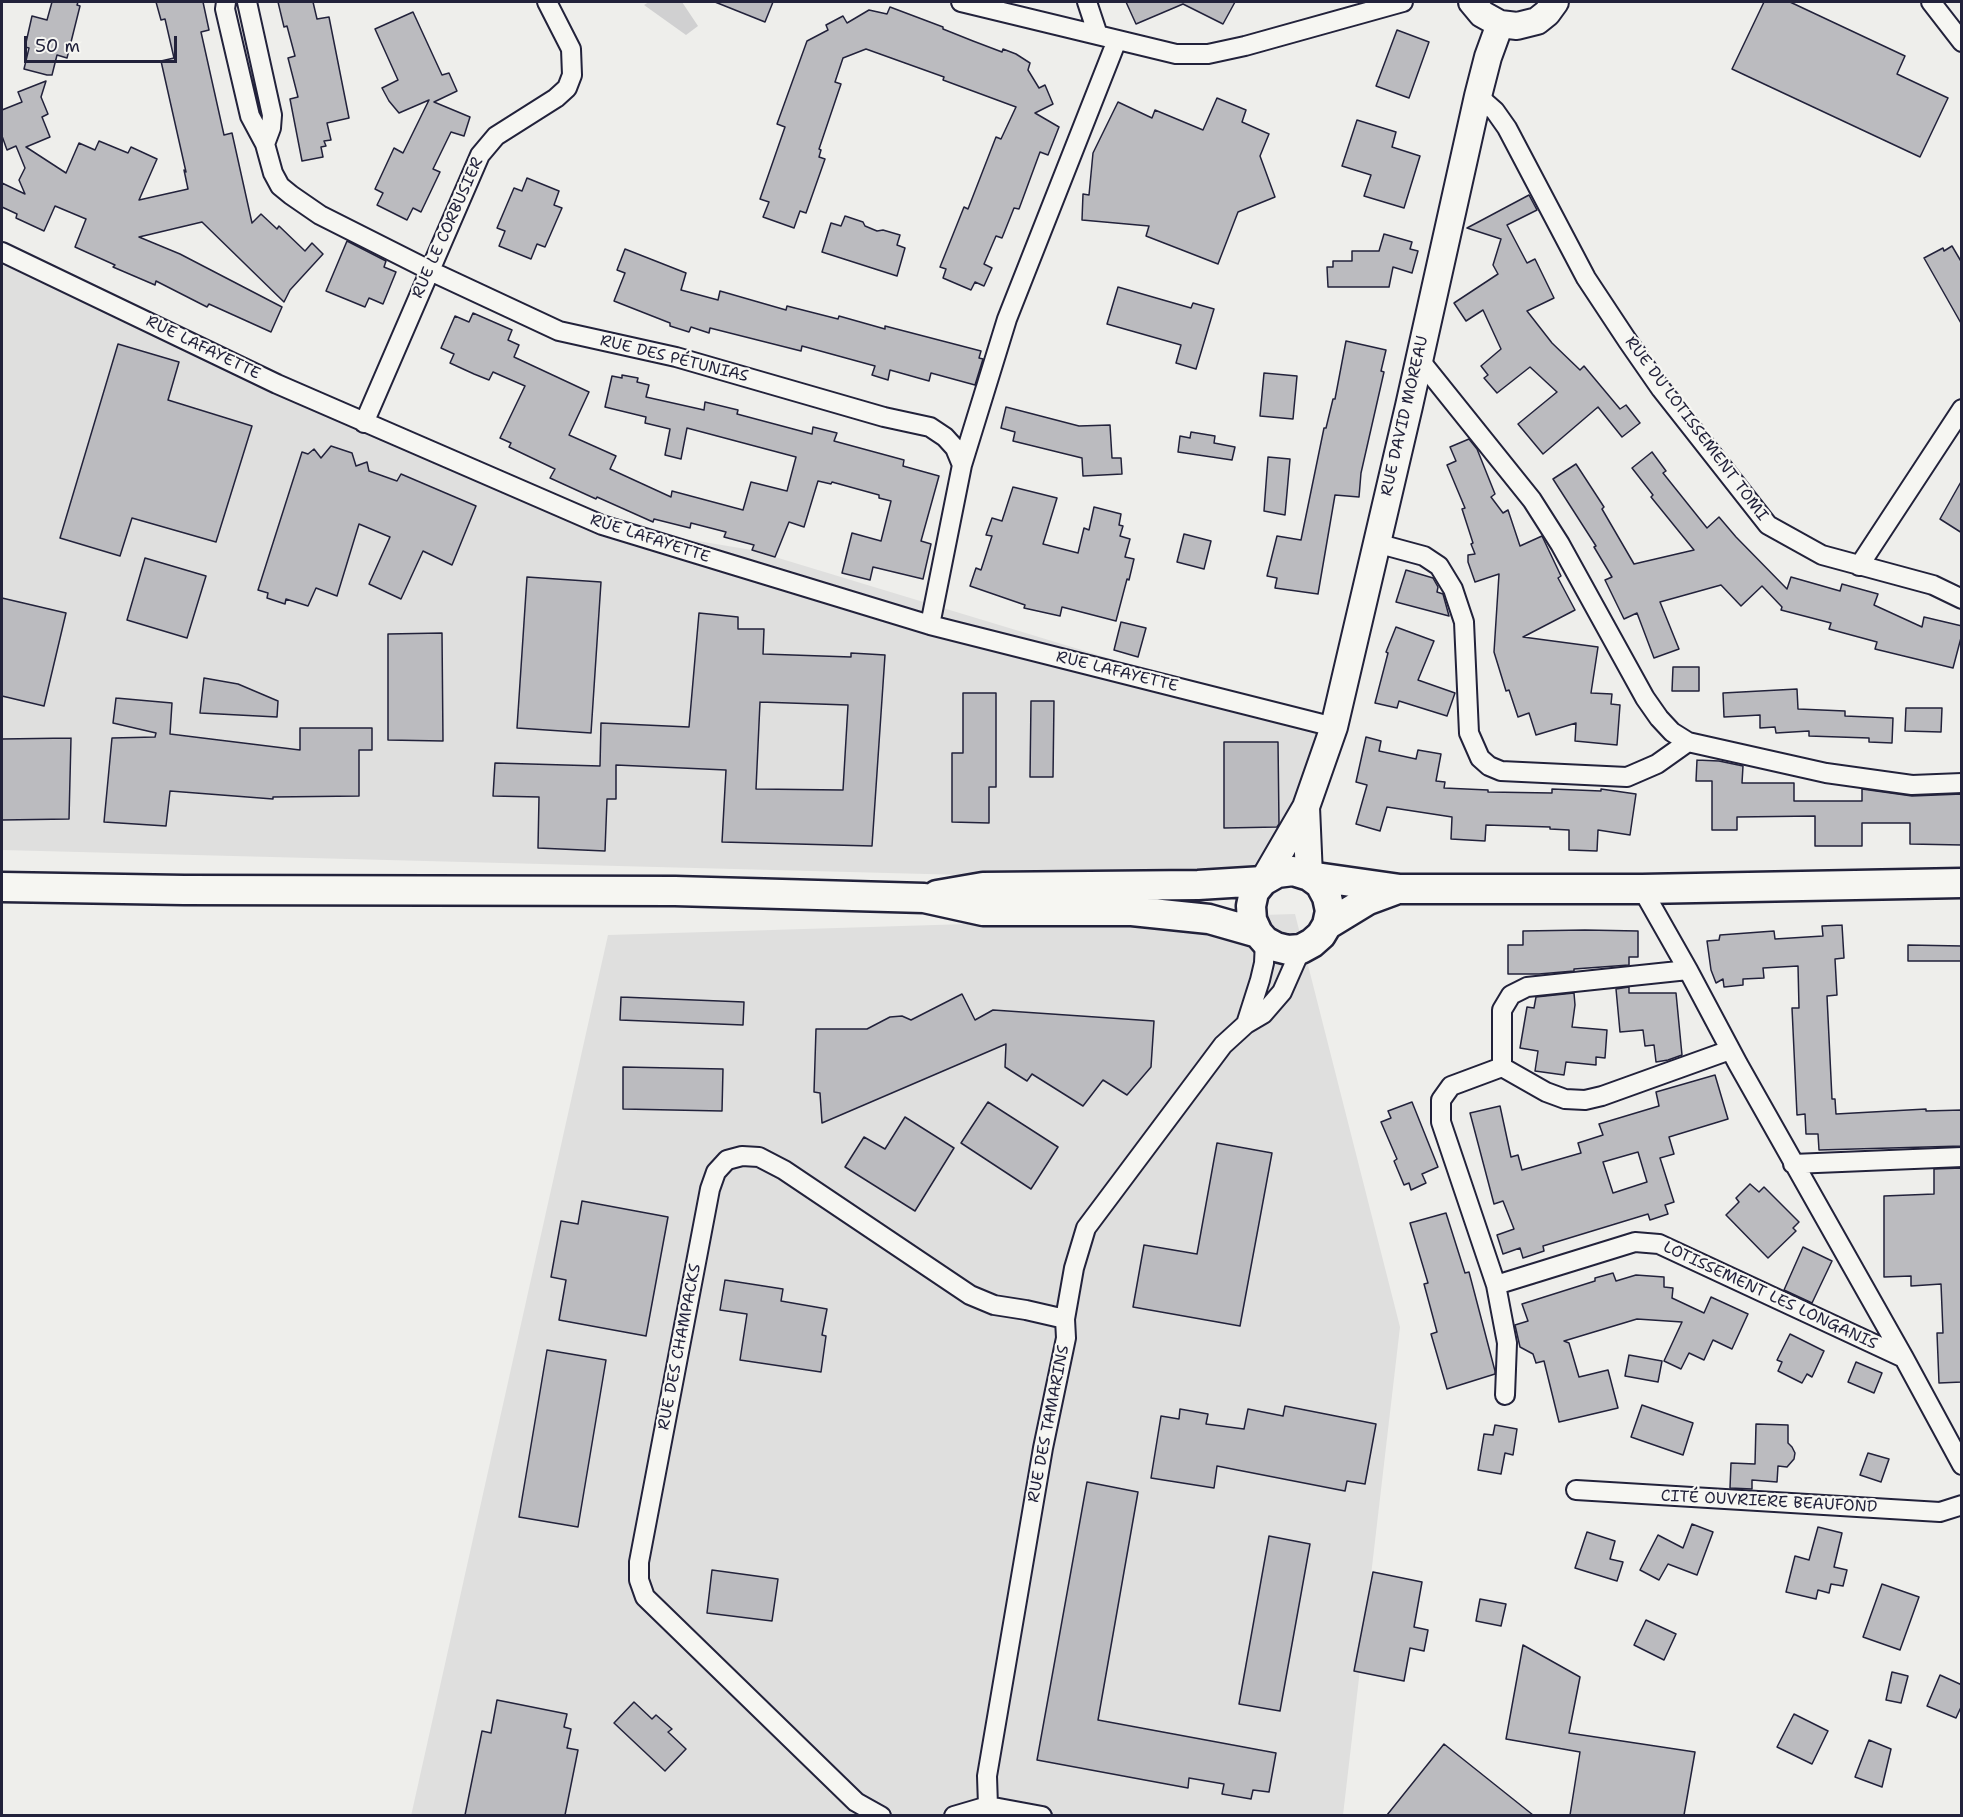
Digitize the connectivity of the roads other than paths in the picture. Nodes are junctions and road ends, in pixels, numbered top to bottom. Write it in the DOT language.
graph roads {
  1 [pos="225,2"];
  2 [pos="247,2"];
  3 [pos="547,2"];
  4 [pos="961,2"];
  5 [pos="1087,2"];
  6 [pos="1403,2"];
  7 [pos="1472,2"];
  8 [pos="1555,2"];
  9 [pos="1931,2"];
  10 [pos="1500,24"];
  11 [pos="1959,32"];
  12 [pos="1098,35"];
  13 [pos="1117,40"];
  14 [pos="1478,96"];
  15 [pos="265,144"];
  16 [pos="2,252"];
  17 [pos="429,271"];
  18 [pos="1419,358"];
  19 [pos="1962,409"];
  20 [pos="364,423"];
  21 [pos="962,465"];
  22 [pos="1376,543"];
  23 [pos="1859,566"];
  24 [pos="1962,598"];
  25 [pos="930,626"];
  26 [pos="1334,727"];
  27 [pos="1688,742"];
  28 [pos="1962,783"];
  29 [pos="1306,807"];
  30 [pos="1309,876"];
  31 [pos="1263,881"];
  32 [pos="1962,883"];
  33 [pos="2,887"];
  34 [pos="1400,889"];
  35 [pos="1642,889"];
  36 [pos="184,891"];
  37 [pos="924,898"];
  38 [pos="2,906"];
  39 [pos="1327,925"];
  40 [pos="1261,937"];
  41 [pos="1301,949"];
  42 [pos="1688,970"];
  43 [pos="1246,1024"];
  44 [pos="1730,1050"];
  45 [pos="1502,1067"];
  46 [pos="1962,1157"];
  47 [pos="1793,1164"];
  48 [pos="1496,1285"];
  49 [pos="1065,1319"];
  50 [pos="1904,1358"];
  51 [pos="1505,1395"];
  52 [pos="1962,1465"];
  53 [pos="1576,1491"];
  54 [pos="1962,1505"];
  55 [pos="988,1806"];
  56 [pos="881,1815"];
  57 [pos="954,1815"];
  58 [pos="1042,1815"];
  1 -- 15 [label="street, RUE DES PÉTUNIAS"];
  2 -- 15 [label="street, RUE DES PÉTUNIAS"];
  3 -- 17 [label="street, RUE LE CORBUSIER"];
  4 -- 12 [label="street"];
  5 -- 12 [label="street"];
  6 -- 13 [label="street"];
  7 -- 10 [label="street"];
  8 -- 10 [label="street"];
  9 -- 11 [label="street"];
  10 -- 14 [label="street, RUE DAVID MOREAU"];
  12 -- 13 [label="street"];
  13 -- 21 [label="street"];
  14 -- 18 [label="street, RUE DAVID MOREAU"];
  14 -- 23 [label="street, RUE DU LOTISSEMENT TOMI"];
  15 -- 17 [label="street, RUE DES PÉTUNIAS"];
  16 -- 20 [label="street, RUE LAFAYETTE"];
  17 -- 20 [label="street, RUE LE CORBUSIER"];
  17 -- 21 [label="street, RUE DES PÉTUNIAS"];
  18 -- 22 [label="street, RUE DAVID MOREAU"];
  18 -- 27 [label="street"];
  19 -- 23 [label="street"];
  20 -- 25 [label="street, RUE LAFAYETTE"];
  21 -- 25 [label="street"];
  22 -- 26 [label="street, RUE DAVID MOREAU"];
  22 -- 27 [label="street"];
  23 -- 24 [label="street, RUE DU LOTISSEMENT TOMI"];
  25 -- 26 [label="street, RUE LAFAYETTE"];
  26 -- 29 [label="street, RUE DAVID MOREAU"];
  27 -- 28 [label="street"];
  29 -- 30 [label="street, RUE DAVID MOREAU"];
  29 -- 31 [label="street, RUE DAVID MOREAU"];
  30 -- 31 [label="main road"];
  30 -- 34 [label="main road"];
  30 -- 39 [label="main road"];
  31 -- 37 [label="main road"];
  31 -- 40 [label="main road"];
  32 -- 35 [label="main road"];
  33 -- 36 [label="main road"];
  34 -- 35 [label="main road"];
  34 -- 39 [label="main road"];
  35 -- 42 [label="street, LOTISSEMENT LES LONGANIS"];
  36 -- 37 [label="main road"];
  36 -- 38 [label="main road"];
  37 -- 40 [label="main road"];
  39 -- 41 [label="main road"];
  40 -- 41 [label="main road"];
  40 -- 43 [label="street, RUE DES TAMARINS"];
  41 -- 43 [label="street, RUE DES TAMARINS"];
  42 -- 44 [label="street, LOTISSEMENT LES LONGANIS"];
  42 -- 45 [label="street"];
  43 -- 49 [label="street, RUE DES TAMARINS"];
  44 -- 45 [label="street"];
  44 -- 47 [label="street, LOTISSEMENT LES LONGANIS"];
  45 -- 48 [label="street"];
  46 -- 47 [label="street"];
  47 -- 50 [label="street, LOTISSEMENT LES LONGANIS"];
  48 -- 50 [label="street, LOTISSEMENT LES LONGANIS"];
  48 -- 51 [label="street"];
  49 -- 55 [label="street, RUE DES TAMARINS"];
  49 -- 56 [label="street, RUE DES CHAMPACKS"];
  50 -- 52 [label="street, LOTISSEMENT LES LONGANIS"];
  53 -- 54 [label="street, CITÉ OUVRIERE BEAUFOND"];
  55 -- 57 [label="street"];
  55 -- 58 [label="street"];
}
